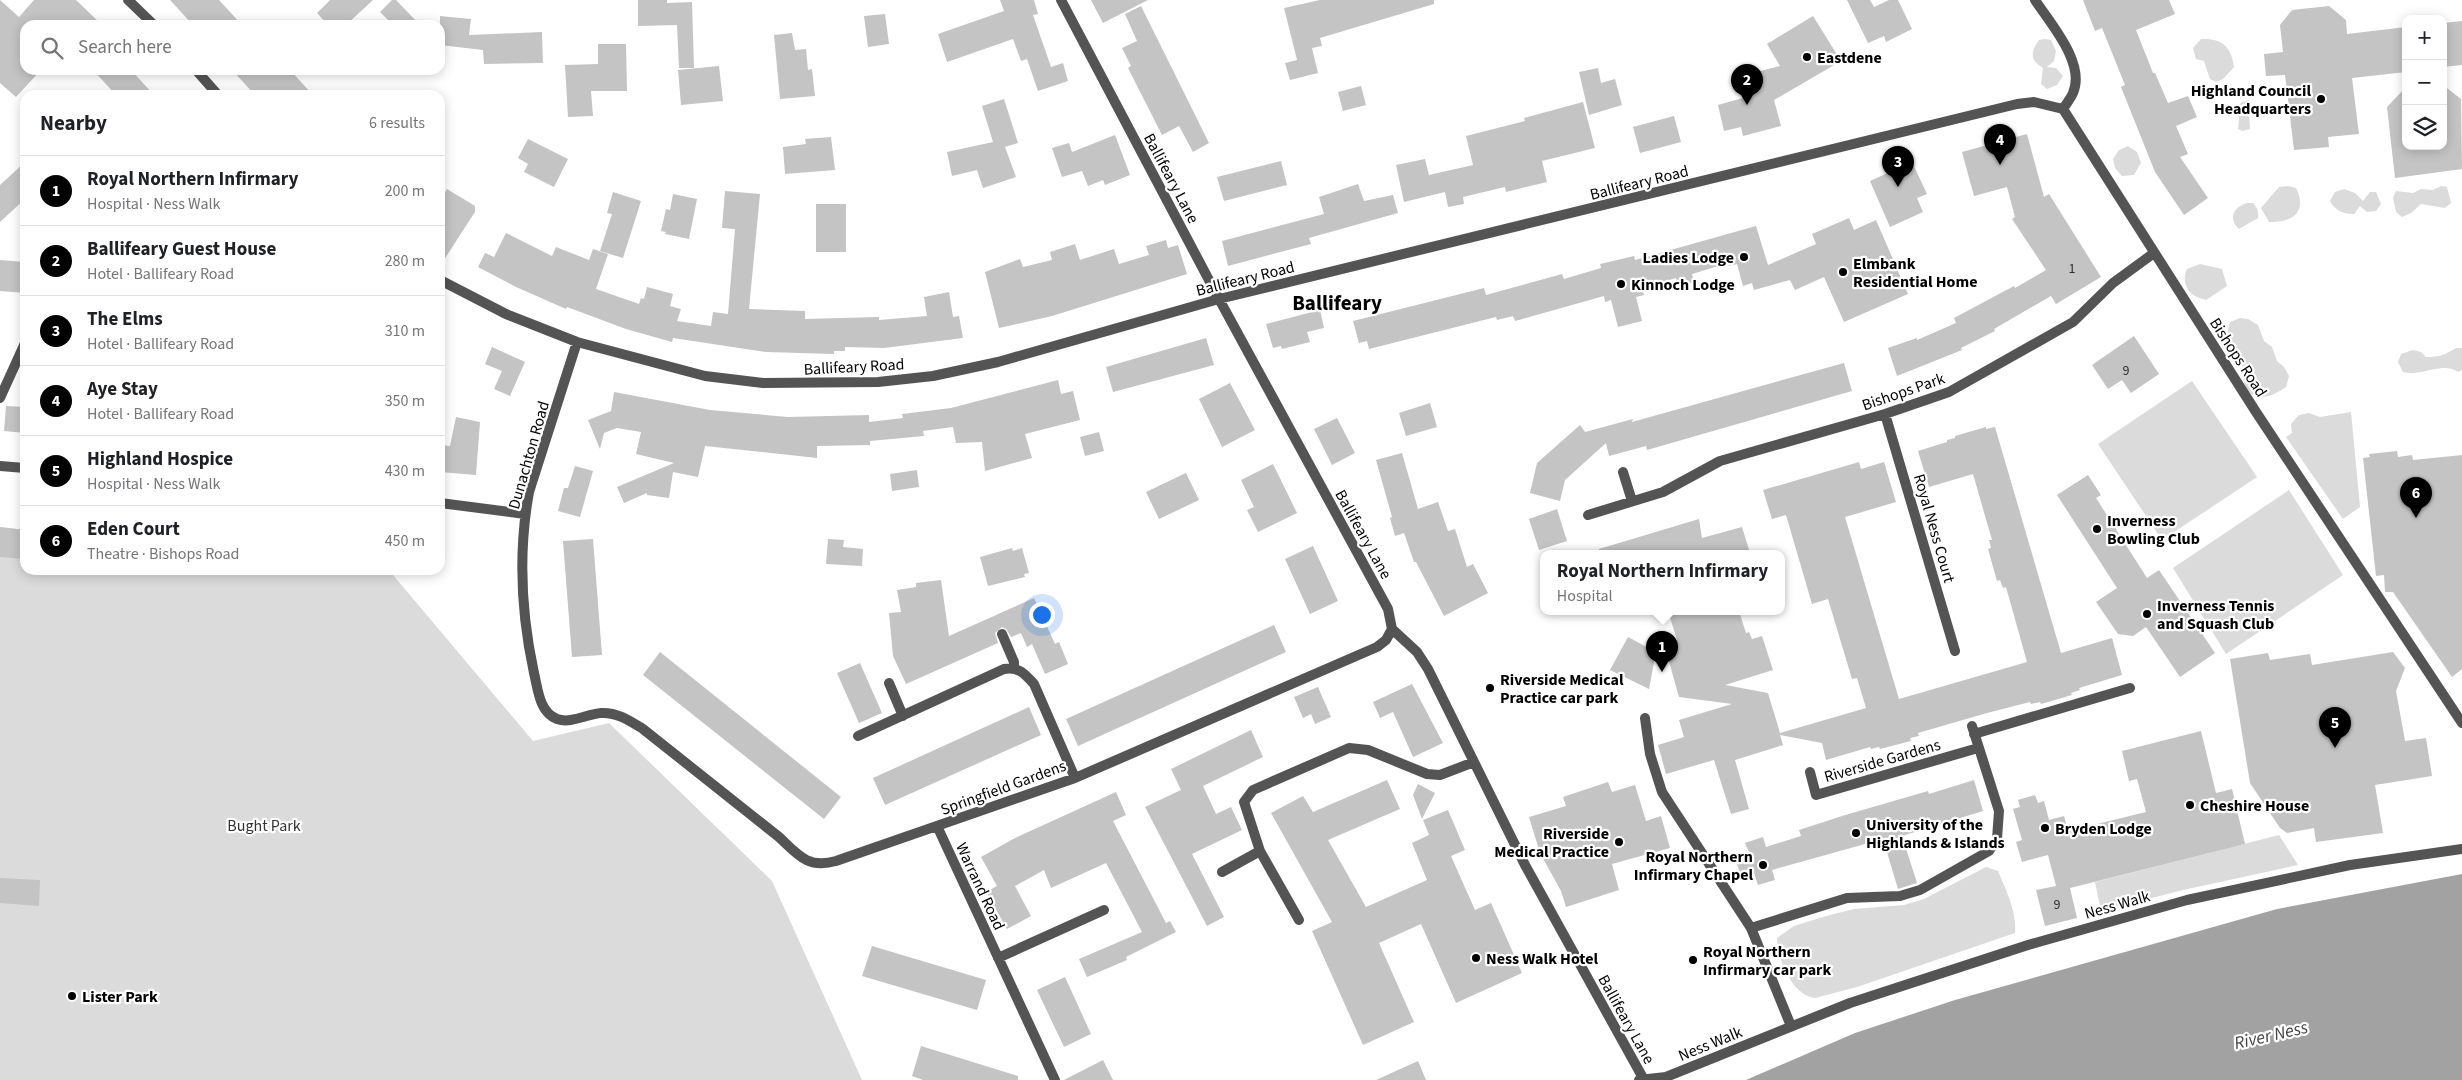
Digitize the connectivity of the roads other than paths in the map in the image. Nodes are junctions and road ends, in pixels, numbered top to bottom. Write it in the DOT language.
graph roads {
  1 [pos="128,0"];
  2 [pos="1061,0"];
  3 [pos="2035,0"];
  4 [pos="149,20"];
  5 [pos="200,75"];
  6 [pos="214,90"];
  7 [pos="2063,109"];
  8 [pos="2154,253"];
  9 [pos="445,283"];
  10 [pos="1219,299"];
  11 [pos="577,342"];
  12 [pos="20,354"];
  13 [pos="0,398"];
  14 [pos="1885,414"];
  15 [pos="0,466"];
  16 [pos="20,468"];
  17 [pos="1623,472"];
  18 [pos="1632,501"];
  19 [pos="445,504"];
  20 [pos="525,514"];
  21 [pos="1588,514"];
  22 [pos="1392,629"];
  23 [pos="1002,634"];
  24 [pos="1955,651"];
  25 [pos="1014,668"];
  26 [pos="889,683"];
  27 [pos="2130,688"];
  28 [pos="903,716"];
  29 [pos="1646,718"];
  30 [pos="2462,723"];
  31 [pos="643,729"];
  32 [pos="858,736"];
  33 [pos="1978,748"];
  34 [pos="1474,762"];
  35 [pos="1810,772"];
  36 [pos="1075,778"];
  37 [pos="937,826"];
  38 [pos="2462,849"];
  39 [pos="1260,850"];
  40 [pos="1222,872"];
  41 [pos="1104,910"];
  42 [pos="1299,920"];
  43 [pos="1751,928"];
  44 [pos="998,958"];
  45 [pos="1791,1026"];
  46 [pos="1641,1079"];
  47 [pos="1055,1080"];
  1 -- 4 [label="street"];
  2 -- 10 [label="street, Ballifeary Lane"];
  3 -- 7 [label="street"];
  5 -- 6 [label="street"];
  7 -- 8 [label="street, Bishops Road"];
  7 -- 10 [label="street, Ballifeary Road"];
  8 -- 14 [label="street, Bishops Park"];
  8 -- 30 [label="street, Bishops Road"];
  9 -- 11 [label="street, Ballifeary Road"];
  10 -- 11 [label="street, Ballifeary Road"];
  10 -- 22 [label="street, Ballifeary Lane"];
  11 -- 20 [label="street, Dunachton Road"];
  12 -- 13 [label="street"];
  14 -- 18 [label="street, Bishops Park"];
  14 -- 24 [label="street, Royal Ness Court"];
  15 -- 16 [label="street"];
  17 -- 18 [label="street"];
  18 -- 21 [label="street, Bishops Park"];
  19 -- 20 [label="street"];
  20 -- 31 [label="street, Dunachton Road"];
  22 -- 34 [label="street, Ballifeary Lane"];
  22 -- 36 [label="street, Springfield Gardens"];
  23 -- 25 [label="street"];
  25 -- 28 [label="street"];
  25 -- 36 [label="street"];
  26 -- 28 [label="street"];
  27 -- 33 [label="street"];
  28 -- 32 [label="street"];
  29 -- 43 [label="street"];
  31 -- 37 [label="street, Springfield Gardens"];
  33 -- 35 [label="street, Riverside Gardens"];
  33 -- 43 [label="street"];
  34 -- 39 [label="street"];
  34 -- 46 [label="street, Ballifeary Lane"];
  36 -- 37 [label="street, Springfield Gardens"];
  37 -- 44 [label="street, Warrand Road"];
  38 -- 45 [label="street, Ness Walk"];
  39 -- 40 [label="street"];
  39 -- 42 [label="street"];
  41 -- 44 [label="street"];
  43 -- 45 [label="street"];
  44 -- 47 [label="street, Warrand Road"];
  45 -- 46 [label="street, Ness Walk"];
}
